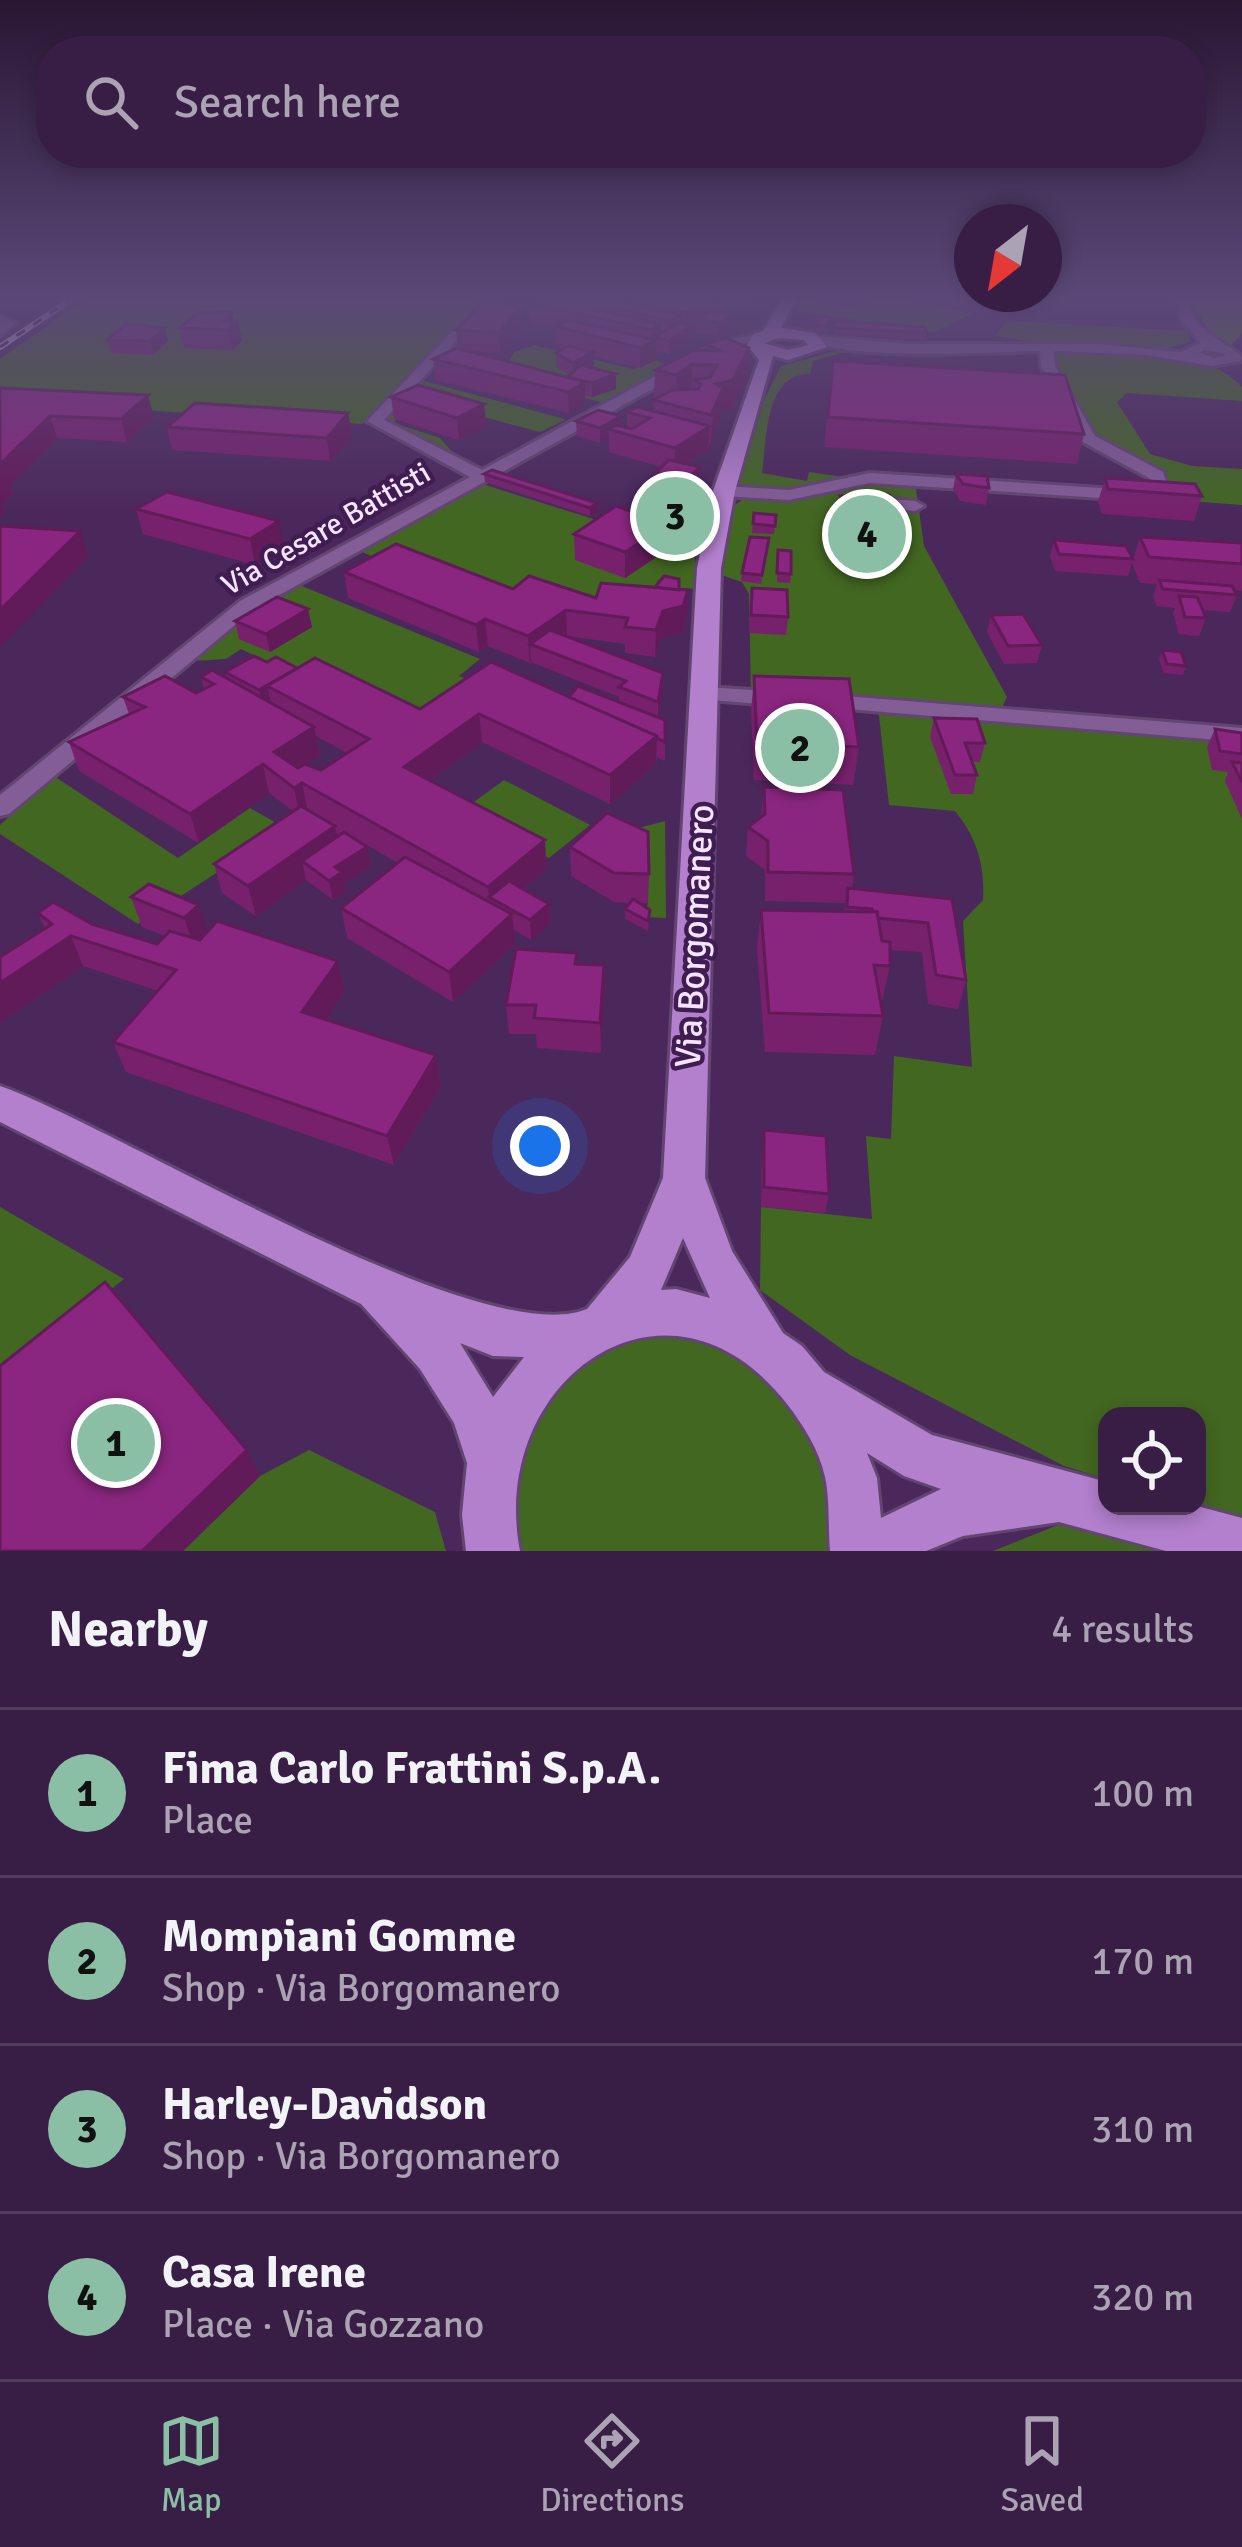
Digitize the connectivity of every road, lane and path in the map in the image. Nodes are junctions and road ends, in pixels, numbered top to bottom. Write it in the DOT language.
graph roads {
  1 [pos="422,370"];
  2 [pos="675,370"];
  3 [pos="756,370"];
  4 [pos="1053,370"];
  5 [pos="821,471"];
  6 [pos="479,475"];
  7 [pos="778,478"];
  8 [pos="857,478"];
  9 [pos="724,491"];
  10 [pos="757,493"];
  11 [pos="789,495"];
  12 [pos="915,506"];
  13 [pos="706,694"];
  14 [pos="1242,735"];
  15 [pos="0,808"];
  16 [pos="0,1102"];
  17 [pos="684,1178"];
  18 [pos="371,1286"];
  19 [pos="592,1330"];
  20 [pos="764,1342"];
  21 [pos="816,1393"];
  22 [pos="493,1463"];
  23 [pos="1071,1496"];
  24 [pos="1242,1546"];
  25 [pos="493,1551"];
  26 [pos="857,1551"];
  27 [pos="886,1551"];
  1 -- 6 [label="street"];
  2 -- 6 [label="street, Via Cesare Battisti"];
  3 -- 9 [label="main road, Via Borgomanero"];
  4 -- 8 [label="street"];
  5 -- 8 [label="street"];
  6 -- 15 [label="street, Via Cesare Battisti"];
  7 -- 10 [label="street"];
  8 -- 11 [label="street"];
  9 -- 10 [label="street"];
  9 -- 13 [label="main road, Via Borgomanero"];
  10 -- 11 [label="street"];
  11 -- 12 [label="street"];
  13 -- 14 [label="street"];
  13 -- 17 [label="main road, Via Borgomanero"];
  16 -- 18 [label="main road"];
  17 -- 19 [label="main road, Via Borgomanero"];
  17 -- 20 [label="main road, Via Borgomanero"];
  18 -- 19 [label="main road"];
  18 -- 22 [label="main road"];
  19 -- 20 [label="main road"];
  19 -- 22 [label="main road, Via Borgomanero"];
  20 -- 21 [label="main road"];
  21 -- 23 [label="main road"];
  21 -- 26 [label="main road"];
  22 -- 25 [label="main road"];
  23 -- 24 [label="main road"];
  23 -- 27 [label="main road"];
}
